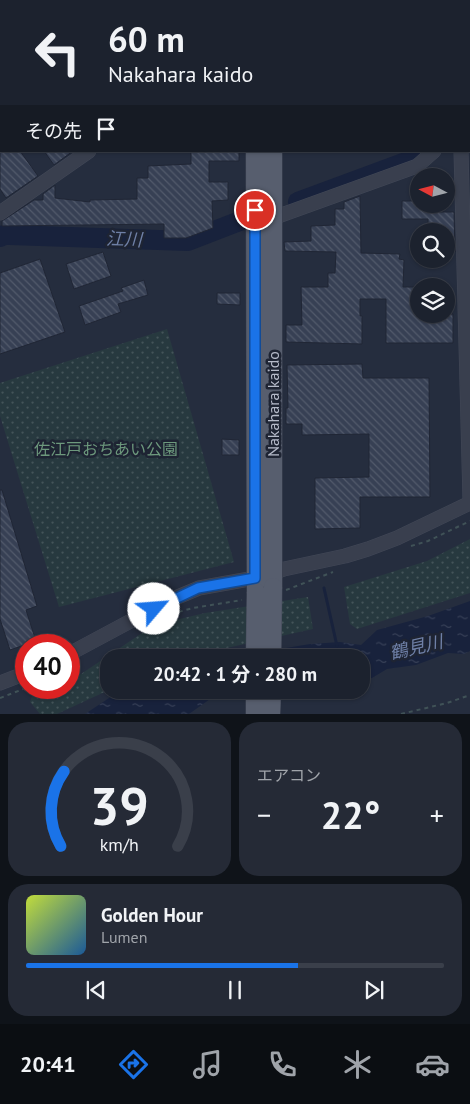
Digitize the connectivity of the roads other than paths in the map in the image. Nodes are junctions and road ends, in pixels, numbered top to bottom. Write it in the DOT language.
graph roads {
  1 [pos="88,152"];
  2 [pos="256,152"];
  3 [pos="273,152"];
  4 [pos="433,152"];
  5 [pos="462,152"];
  6 [pos="0,213"];
  7 [pos="273,218"];
  8 [pos="470,501"];
  9 [pos="273,580"];
  10 [pos="255,585"];
  11 [pos="80,648"];
  12 [pos="255,649"];
  13 [pos="272,649"];
  14 [pos="15,677"];
  15 [pos="0,683"];
  16 [pos="255,699"];
  17 [pos="272,699"];
  18 [pos="255,714"];
  19 [pos="271,714"];
  1 -- 6 [label="street"];
  2 -- 10 [label="main road, Nakahara kaido"];
  3 -- 7 [label="main road, Nakahara kaido"];
  4 -- 7 [label="street"];
  5 -- 8 [label="street"];
  7 -- 9 [label="main road, Nakahara kaido"];
  8 -- 9 [label="street"];
  9 -- 10 [label="street"];
  9 -- 13 [label="main road, Nakahara kaido, bridge"];
  10 -- 11 [label="street"];
  10 -- 12 [label="main road, Nakahara kaido, bridge"];
  14 -- 15 [label="street"];
  16 -- 18 [label="main road"];
  17 -- 19 [label="main road"];
}
